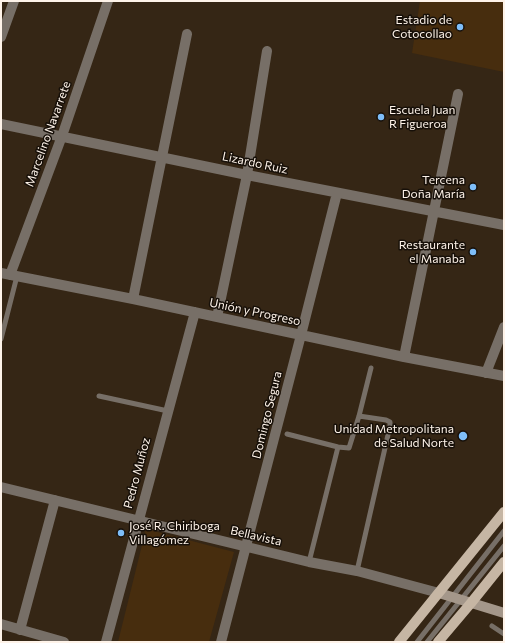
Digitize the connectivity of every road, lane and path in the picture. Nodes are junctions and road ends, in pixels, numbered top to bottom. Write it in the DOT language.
graph roads {
  1 [pos="14,1"];
  2 [pos="108,1"];
  3 [pos="187,34"];
  4 [pos="1,37"];
  5 [pos="267,51"];
  6 [pos="458,94"];
  7 [pos="1,124"];
  8 [pos="62,136"];
  9 [pos="163,157"];
  10 [pos="247,175"];
  11 [pos="336,193"];
  12 [pos="435,212"];
  13 [pos="504,226"];
  14 [pos="9,275"];
  15 [pos="133,299"];
  16 [pos="195,312"];
  17 [pos="217,317"];
  18 [pos="504,327"];
  19 [pos="301,334"];
  20 [pos="1,339"];
  21 [pos="404,357"];
  22 [pos="371,368"];
  23 [pos="486,373"];
  24 [pos="503,378"];
  25 [pos="98,396"];
  26 [pos="168,411"];
  27 [pos="359,416"];
  28 [pos="287,434"];
  29 [pos="338,447"];
  30 [pos="1,487"];
  31 [pos="56,500"];
  32 [pos="504,512"];
  33 [pos="138,521"];
  34 [pos="504,531"];
  35 [pos="504,546"];
  36 [pos="246,547"];
  37 [pos="309,562"];
  38 [pos="504,562"];
  39 [pos="357,571"];
  40 [pos="439,594"];
  41 [pos="456,598"];
  42 [pos="471,603"];
  43 [pos="504,613"];
  44 [pos="1,624"];
  45 [pos="492,626"];
  46 [pos="20,630"];
  47 [pos="504,634"];
  48 [pos="64,642"];
  49 [pos="106,642"];
  50 [pos="221,642"];
  51 [pos="399,642"];
  52 [pos="417,642"];
  53 [pos="427,642"];
  54 [pos="438,642"];
  1 -- 4 [label="street"];
  2 -- 8 [label="street, Marcelino Navarrete"];
  3 -- 9 [label="street"];
  5 -- 10 [label="street"];
  6 -- 12 [label="street"];
  7 -- 8 [label="street, Lizardo Ruiz"];
  8 -- 9 [label="street, Lizardo Ruiz"];
  8 -- 14 [label="street, Marcelino Navarrete"];
  9 -- 10 [label="street, Lizardo Ruiz"];
  9 -- 15 [label="street"];
  10 -- 11 [label="street, Lizardo Ruiz"];
  10 -- 17 [label="street"];
  11 -- 12 [label="street, Lizardo Ruiz"];
  11 -- 19 [label="street, Domingo Segura"];
  12 -- 13 [label="street, Lizardo Ruiz"];
  12 -- 21 [label="street"];
  14 -- 15 [label="street, Unión y Progreso"];
  14 -- 20 [label="lane"];
  15 -- 16 [label="street, Unión y Progreso"];
  16 -- 17 [label="street, Unión y Progreso"];
  16 -- 26 [label="street, Pedro Muñoz"];
  17 -- 19 [label="street, Unión y Progreso"];
  18 -- 23 [label="street"];
  19 -- 21 [label="street, Unión y Progreso"];
  19 -- 36 [label="street, Domingo Segura"];
  21 -- 23 [label="street, Unión y Progreso"];
  22 -- 27 [label="lane"];
  23 -- 24 [label="street, Unión y Progreso"];
  25 -- 26 [label="lane"];
  26 -- 33 [label="street, Pedro Muñoz"];
  27 -- 29 [label="lane"];
  27 -- 39 [label="lane"];
  28 -- 29 [label="lane"];
  29 -- 37 [label="lane"];
  30 -- 31 [label="street, Bellavista"];
  31 -- 33 [label="street, Bellavista"];
  31 -- 46 [label="street"];
  32 -- 40 [label="main road"];
  33 -- 36 [label="street, Bellavista"];
  33 -- 49 [label="street, Pedro Muñoz"];
  34 -- 41 [label="lane"];
  35 -- 41 [label="lane"];
  36 -- 37 [label="street, Bellavista"];
  36 -- 50 [label="street, Domingo Segura"];
  37 -- 39 [label="street, Bellavista"];
  38 -- 42 [label="main road"];
  39 -- 40 [label="street, Bellavista"];
  40 -- 41 [label="street, Bellavista"];
  40 -- 51 [label="main road"];
  41 -- 42 [label="street, Bellavista"];
  41 -- 52 [label="lane"];
  41 -- 53 [label="lane"];
  42 -- 43 [label="street, Bellavista"];
  42 -- 54 [label="main road"];
  44 -- 46 [label="street"];
  45 -- 47 [label="lane"];
  46 -- 48 [label="street"];
}
